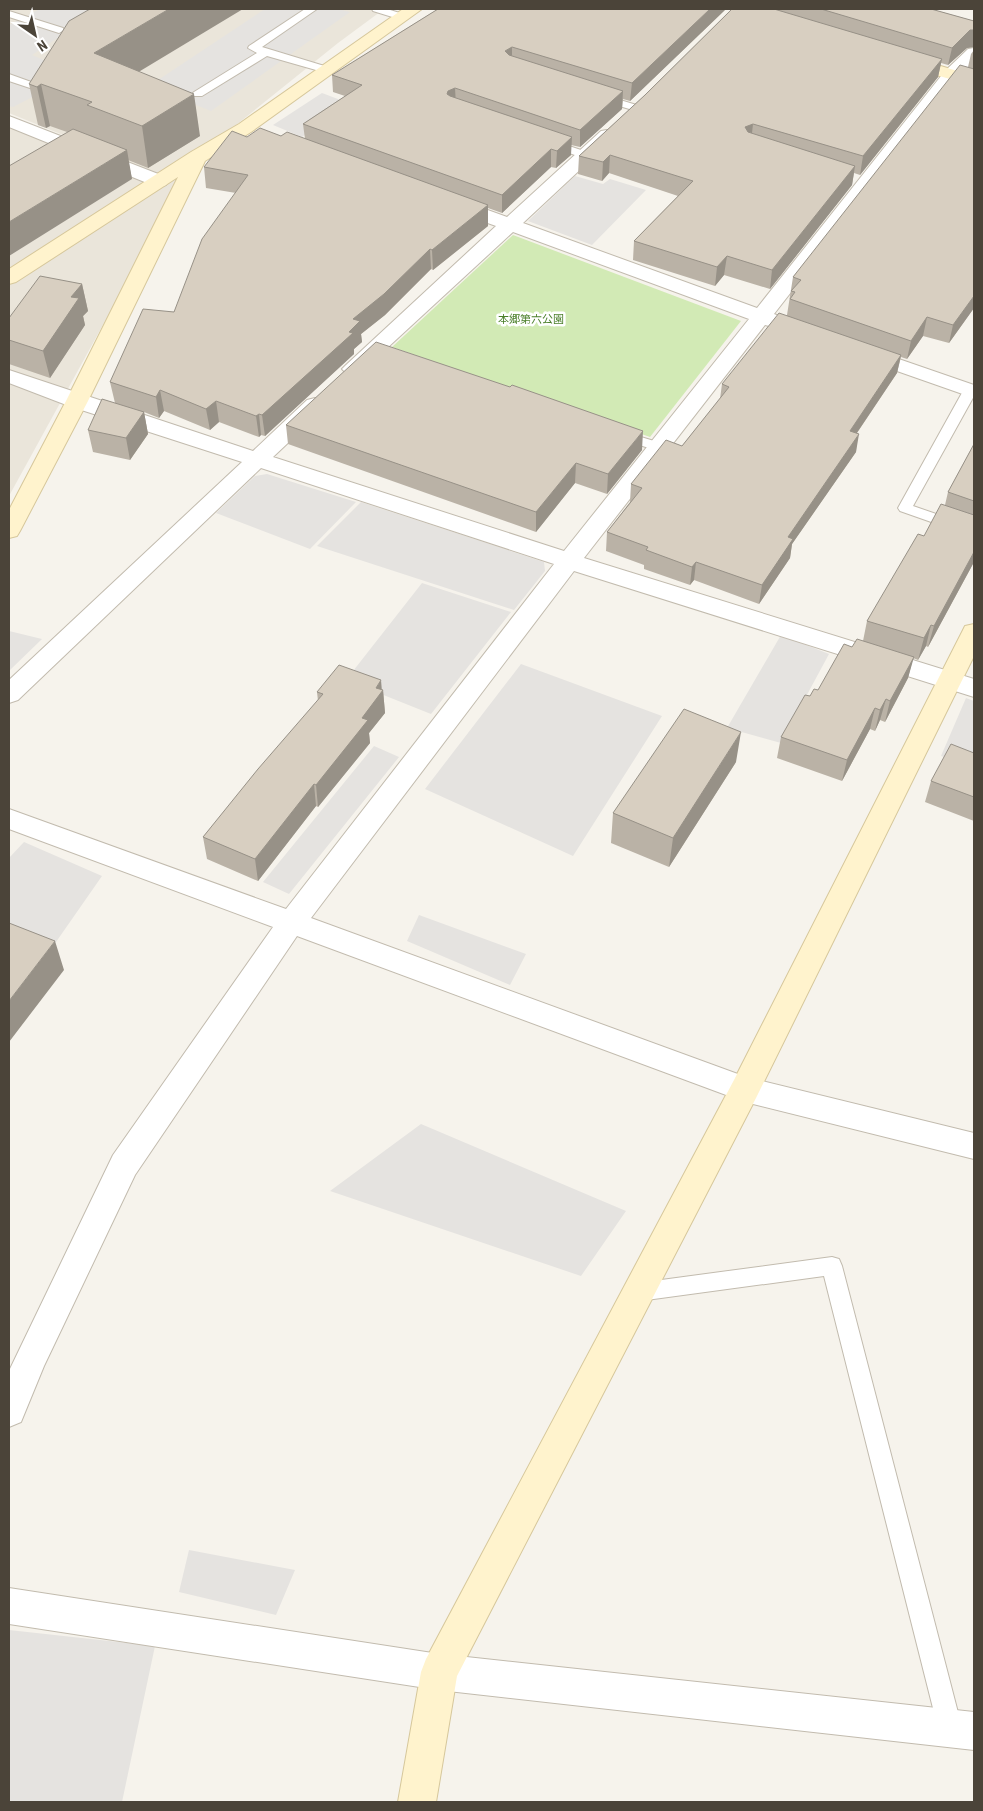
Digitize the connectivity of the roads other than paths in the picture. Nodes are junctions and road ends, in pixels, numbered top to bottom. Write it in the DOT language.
graph roads {
  1 [pos="14,9"];
  2 [pos="312,9"];
  3 [pos="377,9"];
  4 [pos="9,13"];
  5 [pos="408,13"];
  6 [pos="59,30"];
  7 [pos="266,52"];
  8 [pos="974,53"];
  9 [pos="887,55"];
  10 [pos="327,70"];
  11 [pos="9,77"];
  12 [pos="963,78"];
  13 [pos="30,85"];
  14 [pos="588,93"];
  15 [pos="198,94"];
  16 [pos="642,102"];
  17 [pos="9,121"];
  18 [pos="539,139"];
  19 [pos="586,155"];
  20 [pos="198,156"];
  21 [pos="159,181"];
  22 [pos="437,198"];
  23 [pos="510,224"];
  24 [pos="9,278"];
  25 [pos="761,317"];
  26 [pos="797,330"];
  27 [pos="843,346"];
  28 [pos="9,376"];
  29 [pos="972,392"];
  30 [pos="77,401"];
  31 [pos="613,432"];
  32 [pos="659,447"];
  33 [pos="256,459"];
  34 [pos="9,531"];
  35 [pos="974,532"];
  36 [pos="569,561"];
  37 [pos="974,632"];
  38 [pos="962,684"];
  39 [pos="9,694"];
  40 [pos="9,819"];
  41 [pos="292,922"];
  42 [pos="745,1089"];
  43 [pos="974,1146"];
  44 [pos="639,1292"];
  45 [pos="9,1412"];
  46 [pos="9,1606"];
  47 [pos="439,1672"];
  48 [pos="962,1730"];
  49 [pos="417,1802"];
  1 -- 4 [label="lane"];
  2 -- 7 [label="lane"];
  3 -- 5 [label="lane"];
  4 -- 6 [label="lane"];
  5 -- 10 [label="street"];
  7 -- 10 [label="lane"];
  7 -- 15 [label="lane"];
  8 -- 12 [label="street"];
  9 -- 12 [label="street"];
  10 -- 20 [label="street"];
  11 -- 13 [label="lane"];
  12 -- 25 [label="street"];
  14 -- 16 [label="lane"];
  16 -- 19 [label="street"];
  17 -- 21 [label="street"];
  18 -- 19 [label="lane"];
  19 -- 23 [label="street"];
  20 -- 21 [label="street"];
  20 -- 30 [label="street"];
  21 -- 24 [label="street"];
  22 -- 23 [label="street"];
  23 -- 25 [label="street"];
  23 -- 33 [label="street"];
  25 -- 26 [label="street"];
  25 -- 32 [label="street"];
  27 -- 29 [label="street"];
  28 -- 30 [label="street"];
  29 -- 35 [label="lane"];
  30 -- 33 [label="street"];
  30 -- 34 [label="street"];
  31 -- 32 [label="lane"];
  32 -- 36 [label="street"];
  33 -- 36 [label="street"];
  33 -- 39 [label="street"];
  36 -- 38 [label="street"];
  36 -- 41 [label="street"];
  37 -- 38 [label="street"];
  38 -- 42 [label="street"];
  40 -- 41 [label="street"];
  41 -- 42 [label="street"];
  41 -- 45 [label="street"];
  42 -- 43 [label="street"];
  42 -- 44 [label="street"];
  44 -- 47 [label="street"];
  44 -- 48 [label="lane"];
  46 -- 47 [label="street"];
  47 -- 48 [label="street"];
  47 -- 49 [label="street"];
}
